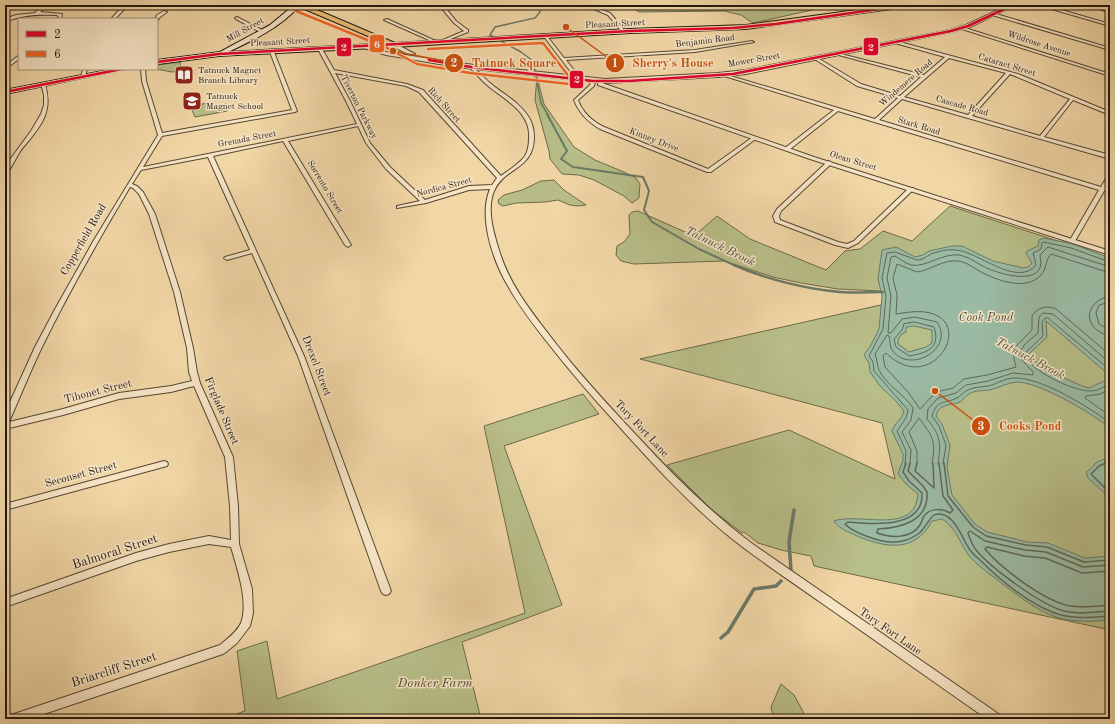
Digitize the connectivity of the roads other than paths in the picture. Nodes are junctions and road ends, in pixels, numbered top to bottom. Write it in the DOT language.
graph roads {
  1 [pos="45,5"];
  2 [pos="126,5"];
  3 [pos="297,5"];
  4 [pos="441,5"];
  5 [pos="586,5"];
  6 [pos="906,5"];
  7 [pos="1013,5"];
  8 [pos="1040,5"];
  9 [pos="1092,5"];
  10 [pos="165,12"];
  11 [pos="1110,12"];
  12 [pos="36,14"];
  13 [pos="993,14"];
  14 [pos="60,18"];
  15 [pos="115,18"];
  16 [pos="157,18"];
  17 [pos="237,18"];
  18 [pos="5,20"];
  19 [pos="386,20"];
  20 [pos="1110,25"];
  21 [pos="963,28"];
  22 [pos="263,32"];
  23 [pos="624,32"];
  24 [pos="546,37"];
  25 [pos="752,42"];
  26 [pos="896,42"];
  27 [pos="438,43"];
  28 [pos="394,46"];
  29 [pos="364,47"];
  30 [pos="320,49"];
  31 [pos="1110,50"];
  32 [pos="272,52"];
  33 [pos="219,54"];
  34 [pos="837,54"];
  35 [pos="948,56"];
  36 [pos="18,58"];
  37 [pos="419,58"];
  38 [pos="815,58"];
  39 [pos="564,59"];
  40 [pos="158,62"];
  41 [pos="471,67"];
  42 [pos="5,68"];
  43 [pos="84,70"];
  44 [pos="117,70"];
  45 [pos="143,70"];
  46 [pos="332,71"];
  47 [pos="1009,73"];
  48 [pos="723,75"];
  49 [pos="1110,75"];
  50 [pos="83,77"];
  51 [pos="925,77"];
  52 [pos="579,79"];
  53 [pos="593,81"];
  54 [pos="43,84"];
  55 [pos="5,92"];
  56 [pos="901,98"];
  57 [pos="1073,98"];
  58 [pos="837,110"];
  59 [pos="1110,114"];
  60 [pos="969,117"];
  61 [pos="875,121"];
  62 [pos="358,125"];
  63 [pos="160,136"];
  64 [pos="1041,137"];
  65 [pos="755,138"];
  66 [pos="285,140"];
  67 [pos="787,149"];
  68 [pos="210,155"];
  69 [pos="1110,157"];
  70 [pos="8,162"];
  71 [pos="829,163"];
  72 [pos="139,169"];
  73 [pos="5,173"];
  74 [pos="1110,176"];
  75 [pos="501,179"];
  76 [pos="129,185"];
  77 [pos="493,187"];
  78 [pos="911,189"];
  79 [pos="1102,189"];
  80 [pos="1110,191"];
  81 [pos="424,202"];
  82 [pos="399,207"];
  83 [pos="1073,240"];
  84 [pos="348,245"];
  85 [pos="254,251"];
  86 [pos="1110,252"];
  87 [pos="227,258"];
  88 [pos="196,383"];
  89 [pos="5,422"];
  90 [pos="5,426"];
  91 [pos="164,464"];
  92 [pos="5,507"];
  93 [pos="235,544"];
  94 [pos="386,591"];
  95 [pos="5,603"];
  96 [pos="223,649"];
  97 [pos="14,719"];
  98 [pos="996,719"];
  1 -- 12 [label="street"];
  2 -- 15 [label="street"];
  3 -- 22 [label="main road, Mill Street"];
  3 -- 28 [label="main road"];
  4 -- 27 [label="street"];
  5 -- 23 [label="street"];
  6 -- 23 [label="main road, Pleasant Street"];
  7 -- 13 [label="street, Mower Street"];
  8 -- 20 [label="street"];
  9 -- 11 [label="street"];
  10 -- 16 [label="street"];
  12 -- 14 [label="street"];
  12 -- 18 [label="street"];
  13 -- 21 [label="street, Mower Street"];
  13 -- 31 [label="street"];
  17 -- 22 [label="street"];
  19 -- 27 [label="street"];
  21 -- 26 [label="street, Mower Street"];
  21 -- 49 [label="street, Wildrose Avenue"];
  22 -- 33 [label="main road, Mill Street"];
  23 -- 24 [label="main road, Pleasant Street"];
  24 -- 27 [label="main road, Pleasant Street"];
  24 -- 39 [label="street"];
  25 -- 39 [label="street, Benjamin Road"];
  26 -- 34 [label="street, Mower Street"];
  26 -- 35 [label="street, Cataract Street"];
  27 -- 28 [label="main road, Pleasant Street"];
  28 -- 29 [label="main road, Pleasant Street"];
  28 -- 37 [label="street, Mower Street"];
  29 -- 30 [label="main road, Pleasant Street"];
  29 -- 37 [label="street, Mower Street"];
  30 -- 32 [label="main road, Pleasant Street"];
  30 -- 46 [label="street, Tiverton Parkway"];
  32 -- 33 [label="main road, Pleasant Street"];
  32 -- 63 [label="street"];
  33 -- 40 [label="main road, Pleasant Street"];
  34 -- 38 [label="street, Mower Street"];
  34 -- 51 [label="street"];
  35 -- 47 [label="street, Cataract Street"];
  35 -- 51 [label="street, Windemere Road"];
  36 -- 42 [label="street"];
  37 -- 41 [label="street, Mower Street"];
  38 -- 48 [label="street, Mower Street"];
  38 -- 56 [label="street, Cascade Road"];
  39 -- 52 [label="street"];
  41 -- 52 [label="street, Mower Street"];
  41 -- 75 [label="street"];
  43 -- 50 [label="street"];
  44 -- 50 [label="main road"];
  45 -- 63 [label="street"];
  46 -- 62 [label="street, Tiverton Parkway"];
  46 -- 75 [label="street, Rich Street"];
  47 -- 57 [label="street, Cataract Street"];
  47 -- 60 [label="street"];
  48 -- 53 [label="street, Mower Street"];
  48 -- 58 [label="street, Stark Road"];
  50 -- 54 [label="main road"];
  51 -- 56 [label="street, Windemere Road"];
  52 -- 53 [label="street, Mower Street"];
  53 -- 65 [label="street, Olean Street"];
  53 -- 65 [label="street, Kinney Drive"];
  54 -- 55 [label="main road"];
  54 -- 70 [label="street"];
  56 -- 60 [label="street, Cascade Road"];
  56 -- 61 [label="street, Windemere Road"];
  57 -- 59 [label="street, Cataract Street"];
  57 -- 64 [label="street"];
  58 -- 61 [label="street, Stark Road"];
  58 -- 67 [label="street"];
  60 -- 64 [label="street, Cascade Road"];
  61 -- 79 [label="street, Stark Road"];
  62 -- 66 [label="street, Grenada Street"];
  62 -- 81 [label="street, Tiverton Parkway"];
  63 -- 72 [label="street, Copperfield Road"];
  64 -- 69 [label="street, Cascade Road"];
  65 -- 67 [label="street, Olean Street"];
  66 -- 68 [label="street, Grenada Street"];
  66 -- 84 [label="street, Sorrento Street"];
  67 -- 71 [label="street, Olean Street"];
  68 -- 72 [label="street, Grenada Street"];
  68 -- 85 [label="street, Drexel Street"];
  70 -- 73 [label="street"];
  71 -- 78 [label="street, Olean Street"];
  71 -- 78 [label="street"];
  72 -- 76 [label="street, Copperfield Road"];
  74 -- 79 [label="street"];
  75 -- 77 [label="street"];
  76 -- 88 [label="street, Firglade Street"];
  76 -- 89 [label="street, Copperfield Road"];
  77 -- 81 [label="street, Nordica Street"];
  77 -- 98 [label="street, Tory Fort Lane"];
  78 -- 83 [label="street, Olean Street"];
  79 -- 80 [label="street, Stark Road"];
  79 -- 83 [label="street"];
  81 -- 82 [label="street, Nordica Street"];
  83 -- 86 [label="street, Olean Street"];
  85 -- 87 [label="street"];
  85 -- 94 [label="street, Drexel Street"];
  88 -- 90 [label="street, Tihonet Street"];
  88 -- 93 [label="street, Firglade Street"];
  91 -- 92 [label="street, Seconset Street"];
  93 -- 95 [label="street, Balmoral Street"];
  93 -- 96 [label="street, Firglade Street"];
  96 -- 97 [label="street, Briarcliff Street"];
}
